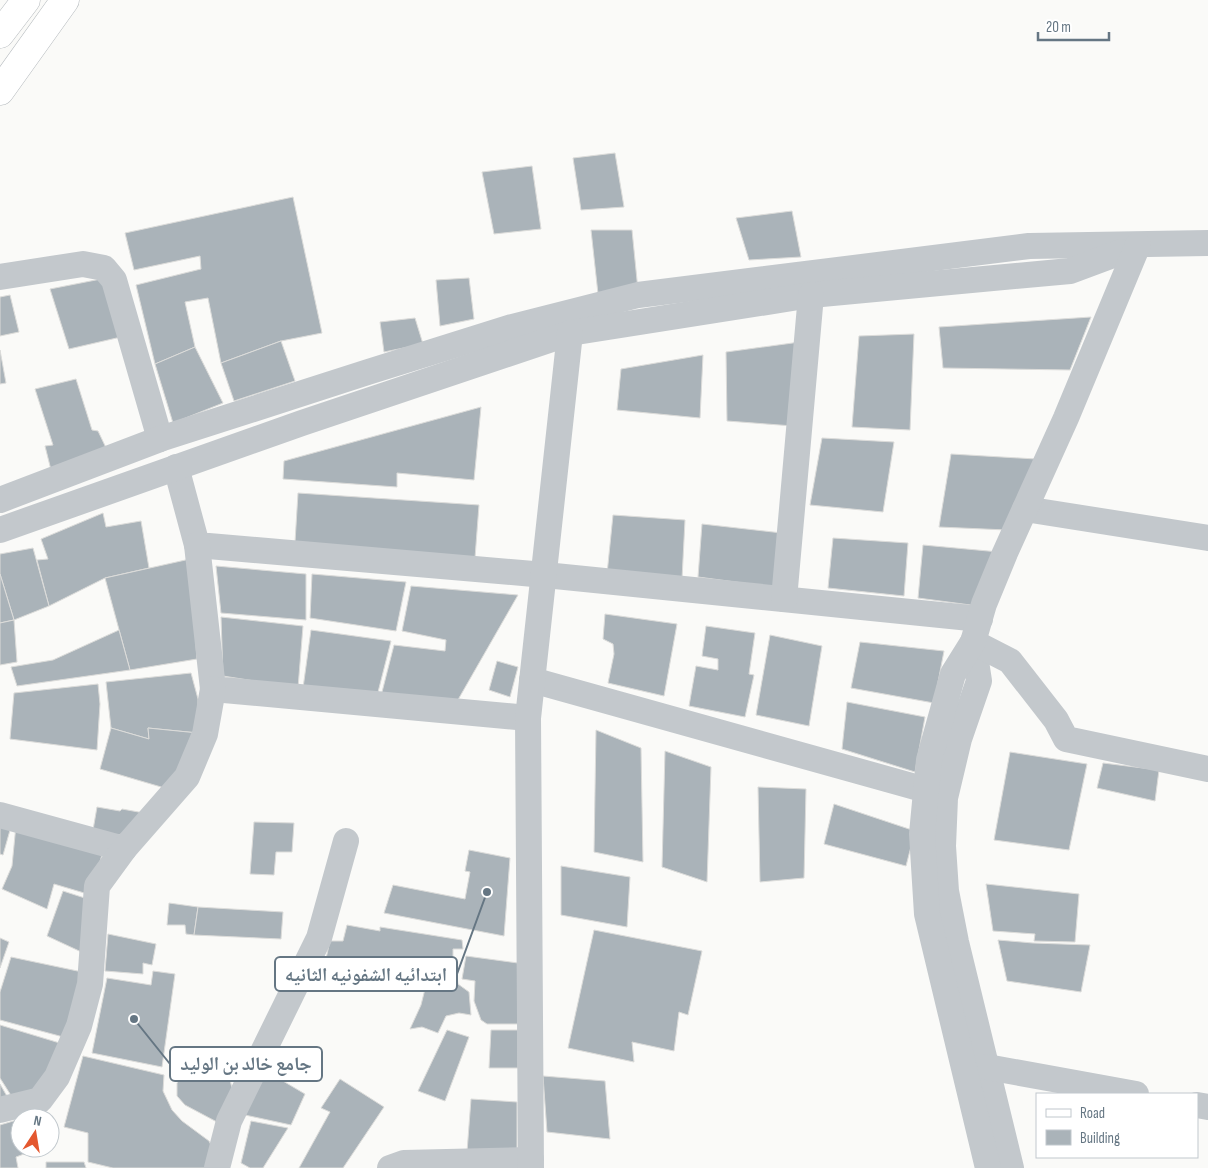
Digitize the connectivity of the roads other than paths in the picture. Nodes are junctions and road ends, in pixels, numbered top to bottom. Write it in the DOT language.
graph roads {
  1 [pos="26,0"];
  2 [pos="65,0"];
  3 [pos="0,34"];
  4 [pos="0,91"];
  5 [pos="1208,243"];
  6 [pos="1138,245"];
  7 [pos="0,277"];
  8 [pos="811,295"];
  9 [pos="570,333"];
  10 [pos="160,439"];
  11 [pos="176,467"];
  12 [pos="0,500"];
  13 [pos="1025,509"];
  14 [pos="0,530"];
  15 [pos="1208,538"];
  16 [pos="197,545"];
  17 [pos="545,576"];
  18 [pos="784,599"];
  19 [pos="976,631"];
  20 [pos="532,680"];
  21 [pos="214,689"];
  22 [pos="528,718"];
  23 [pos="1208,769"];
  24 [pos="926,790"];
  25 [pos="0,815"];
  26 [pos="346,841"];
  27 [pos="124,849"];
  28 [pos="987,1067"];
  29 [pos="1130,1093"];
  30 [pos="0,1110"];
  31 [pos="531,1164"];
  32 [pos="217,1168"];
  33 [pos="390,1168"];
  34 [pos="988,1168"];
  35 [pos="1012,1168"];
  1 -- 3 [label="main road"];
  2 -- 4 [label="main road"];
  5 -- 6 [label="street"];
  6 -- 8 [label="street"];
  6 -- 10 [label="street"];
  6 -- 13 [label="street"];
  7 -- 10 [label="street"];
  8 -- 9 [label="street"];
  8 -- 18 [label="street"];
  9 -- 11 [label="street"];
  9 -- 17 [label="street"];
  10 -- 12 [label="street"];
  11 -- 14 [label="street"];
  11 -- 16 [label="street"];
  13 -- 15 [label="street"];
  13 -- 19 [label="street"];
  16 -- 17 [label="street"];
  16 -- 21 [label="street"];
  17 -- 18 [label="street"];
  17 -- 20 [label="street"];
  18 -- 19 [label="street"];
  19 -- 23 [label="street"];
  19 -- 24 [label="street"];
  19 -- 28 [label="street"];
  20 -- 22 [label="street"];
  20 -- 24 [label="street"];
  21 -- 22 [label="street"];
  21 -- 27 [label="street"];
  22 -- 31 [label="street"];
  24 -- 34 [label="street"];
  25 -- 27 [label="street"];
  26 -- 32 [label="street"];
  27 -- 30 [label="street"];
  28 -- 29 [label="street"];
  28 -- 35 [label="street"];
  31 -- 33 [label="street"];
}
